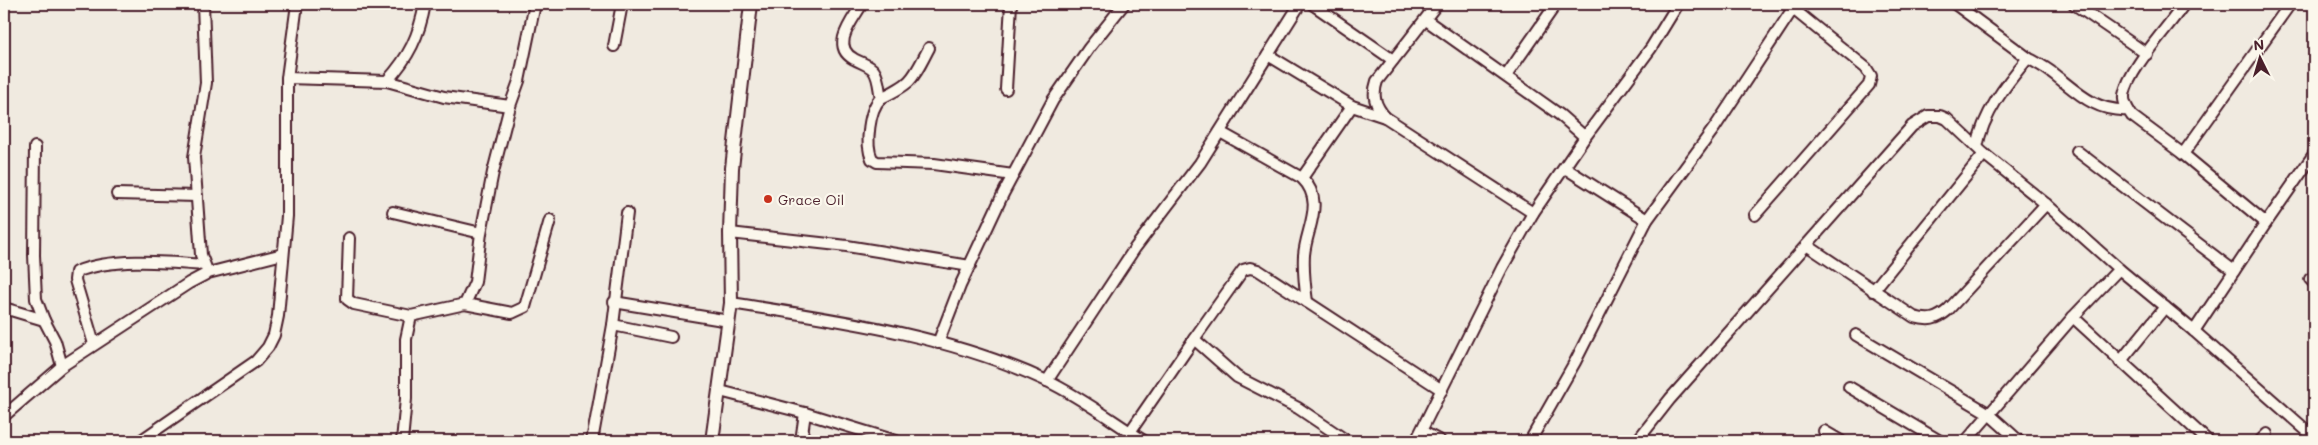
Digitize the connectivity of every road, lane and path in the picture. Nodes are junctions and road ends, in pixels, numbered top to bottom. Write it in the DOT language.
graph roads {
  1 [pos="203,4"];
  2 [pos="296,4"];
  3 [pos="425,4"];
  4 [pos="535,4"];
  5 [pos="622,4"];
  6 [pos="751,4"];
  7 [pos="862,4"];
  8 [pos="1010,4"];
  9 [pos="1124,4"];
  10 [pos="1300,4"];
  11 [pos="1312,4"];
  12 [pos="1556,4"];
  13 [pos="1678,4"];
  14 [pos="1955,4"];
  15 [pos="2074,4"];
  16 [pos="2184,4"];
  17 [pos="2290,4"];
  18 [pos="1435,5"];
  19 [pos="1792,5"];
  20 [pos="1426,20"];
  21 [pos="614,46"];
  22 [pos="929,48"];
  23 [pos="2147,54"];
  24 [pos="1268,55"];
  25 [pos="2028,58"];
  26 [pos="1393,60"];
  27 [pos="1506,76"];
  28 [pos="288,78"];
  29 [pos="387,81"];
  30 [pos="1006,89"];
  31 [pos="881,98"];
  32 [pos="510,106"];
  33 [pos="1352,106"];
  34 [pos="2128,110"];
  35 [pos="1384,117"];
  36 [pos="1220,132"];
  37 [pos="1585,137"];
  38 [pos="35,148"];
  39 [pos="1981,151"];
  40 [pos="2077,151"];
  41 [pos="2183,154"];
  42 [pos="2313,160"];
  43 [pos="1565,168"];
  44 [pos="1013,175"];
  45 [pos="1302,178"];
  46 [pos="117,194"];
  47 [pos="197,196"];
  48 [pos="2046,204"];
  49 [pos="393,212"];
  50 [pos="627,213"];
  51 [pos="1533,213"];
  52 [pos="1755,215"];
  53 [pos="550,220"];
  54 [pos="1647,220"];
  55 [pos="2266,223"];
  56 [pos="481,233"];
  57 [pos="730,233"];
  58 [pos="349,238"];
  59 [pos="1808,246"];
  60 [pos="283,254"];
  61 [pos="970,266"];
  62 [pos="206,269"];
  63 [pos="2119,269"];
  64 [pos="2234,271"];
  65 [pos="1873,291"];
  66 [pos="614,302"];
  67 [pos="1307,302"];
  68 [pos="732,303"];
  69 [pos="465,304"];
  70 [pos="2166,307"];
  71 [pos="4,308"];
  72 [pos="411,316"];
  73 [pos="2073,317"];
  74 [pos="44,320"];
  75 [pos="729,321"];
  76 [pos="613,325"];
  77 [pos="2194,331"];
  78 [pos="1856,335"];
  79 [pos="670,337"];
  80 [pos="1194,339"];
  81 [pos="938,342"];
  82 [pos="94,344"];
  83 [pos="2120,362"];
  84 [pos="62,366"];
  85 [pos="1047,381"];
  86 [pos="1849,387"];
  87 [pos="1442,390"];
  88 [pos="720,391"];
  89 [pos="805,413"];
  90 [pos="1988,413"];
  91 [pos="4,416"];
  92 [pos="1824,431"];
  93 [pos="1130,432"];
  94 [pos="1422,432"];
  95 [pos="2314,437"];
  96 [pos="140,441"];
  97 [pos="402,441"];
  98 [pos="592,441"];
  99 [pos="712,441"];
  100 [pos="801,441"];
  101 [pos="896,441"];
  102 [pos="1144,441"];
  103 [pos="1347,441"];
  104 [pos="1416,441"];
  105 [pos="1440,441"];
  106 [pos="1530,441"];
  107 [pos="1640,441"];
  108 [pos="1841,441"];
  109 [pos="1940,441"];
  110 [pos="1966,441"];
  111 [pos="2020,441"];
  112 [pos="2208,441"];
  1 -- 47 [label="street"];
  2 -- 28 [label="street"];
  3 -- 29 [label="street"];
  4 -- 32 [label="street"];
  5 -- 21 [label="street"];
  6 -- 57 [label="main road"];
  7 -- 31 [label="street"];
  8 -- 30 [label="street"];
  9 -- 44 [label="street"];
  10 -- 24 [label="street"];
  11 -- 26 [label="street"];
  12 -- 27 [label="street"];
  13 -- 37 [label="street"];
  14 -- 25 [label="street"];
  15 -- 23 [label="street"];
  16 -- 23 [label="street"];
  17 -- 41 [label="street"];
  18 -- 20 [label="street"];
  19 -- 52 [label="street"];
  19 -- 54 [label="street"];
  20 -- 26 [label="street"];
  20 -- 27 [label="street"];
  22 -- 31 [label="street"];
  23 -- 34 [label="street"];
  24 -- 33 [label="street"];
  24 -- 36 [label="street"];
  25 -- 34 [label="street"];
  25 -- 39 [label="street"];
  26 -- 35 [label="street"];
  27 -- 37 [label="street"];
  28 -- 29 [label="street"];
  28 -- 60 [label="street"];
  29 -- 32 [label="street"];
  31 -- 44 [label="street"];
  32 -- 56 [label="street"];
  33 -- 35 [label="street"];
  33 -- 45 [label="street"];
  34 -- 41 [label="street"];
  35 -- 51 [label="street"];
  36 -- 45 [label="street"];
  36 -- 85 [label="street"];
  37 -- 43 [label="street"];
  38 -- 74 [label="street"];
  39 -- 48 [label="street"];
  39 -- 59 [label="street"];
  39 -- 65 [label="street"];
  40 -- 64 [label="street"];
  41 -- 55 [label="street"];
  42 -- 55 [label="street"];
  43 -- 51 [label="street"];
  43 -- 54 [label="street"];
  44 -- 61 [label="street"];
  45 -- 67 [label="street"];
  46 -- 47 [label="street"];
  47 -- 62 [label="street"];
  48 -- 63 [label="street"];
  48 -- 65 [label="street"];
  49 -- 56 [label="street"];
  50 -- 66 [label="street"];
  51 -- 87 [label="street"];
  53 -- 69 [label="street"];
  54 -- 106 [label="street"];
  55 -- 64 [label="street"];
  56 -- 69 [label="street"];
  57 -- 61 [label="street"];
  57 -- 68 [label="main road"];
  58 -- 72 [label="street"];
  59 -- 65 [label="street"];
  59 -- 107 [label="street"];
  60 -- 62 [label="street"];
  60 -- 96 [label="street"];
  61 -- 81 [label="street"];
  62 -- 82 [label="street"];
  62 -- 82 [label="street"];
  63 -- 70 [label="street"];
  63 -- 73 [label="street"];
  64 -- 77 [label="street"];
  66 -- 75 [label="street"];
  66 -- 76 [label="street"];
  67 -- 80 [label="street"];
  67 -- 87 [label="street"];
  68 -- 75 [label="main road"];
  68 -- 81 [label="street"];
  69 -- 72 [label="street"];
  70 -- 77 [label="street"];
  70 -- 83 [label="street"];
  71 -- 74 [label="street"];
  72 -- 97 [label="street"];
  73 -- 83 [label="street"];
  73 -- 90 [label="street"];
  74 -- 84 [label="street"];
  75 -- 88 [label="main road"];
  76 -- 79 [label="street"];
  76 -- 98 [label="street"];
  77 -- 95 [label="street"];
  78 -- 90 [label="street"];
  80 -- 93 [label="street"];
  80 -- 103 [label="street"];
  81 -- 85 [label="street"];
  82 -- 84 [label="street"];
  83 -- 112 [label="street"];
  84 -- 91 [label="street"];
  85 -- 93 [label="street"];
  86 -- 109 [label="street"];
  87 -- 94 [label="street"];
  88 -- 89 [label="street"];
  88 -- 99 [label="main road"];
  89 -- 100 [label="street"];
  89 -- 101 [label="street"];
  90 -- 110 [label="street"];
  90 -- 111 [label="street"];
  92 -- 108 [label="street"];
  93 -- 102 [label="street"];
  94 -- 104 [label="street"];
  94 -- 105 [label="street"];
}
